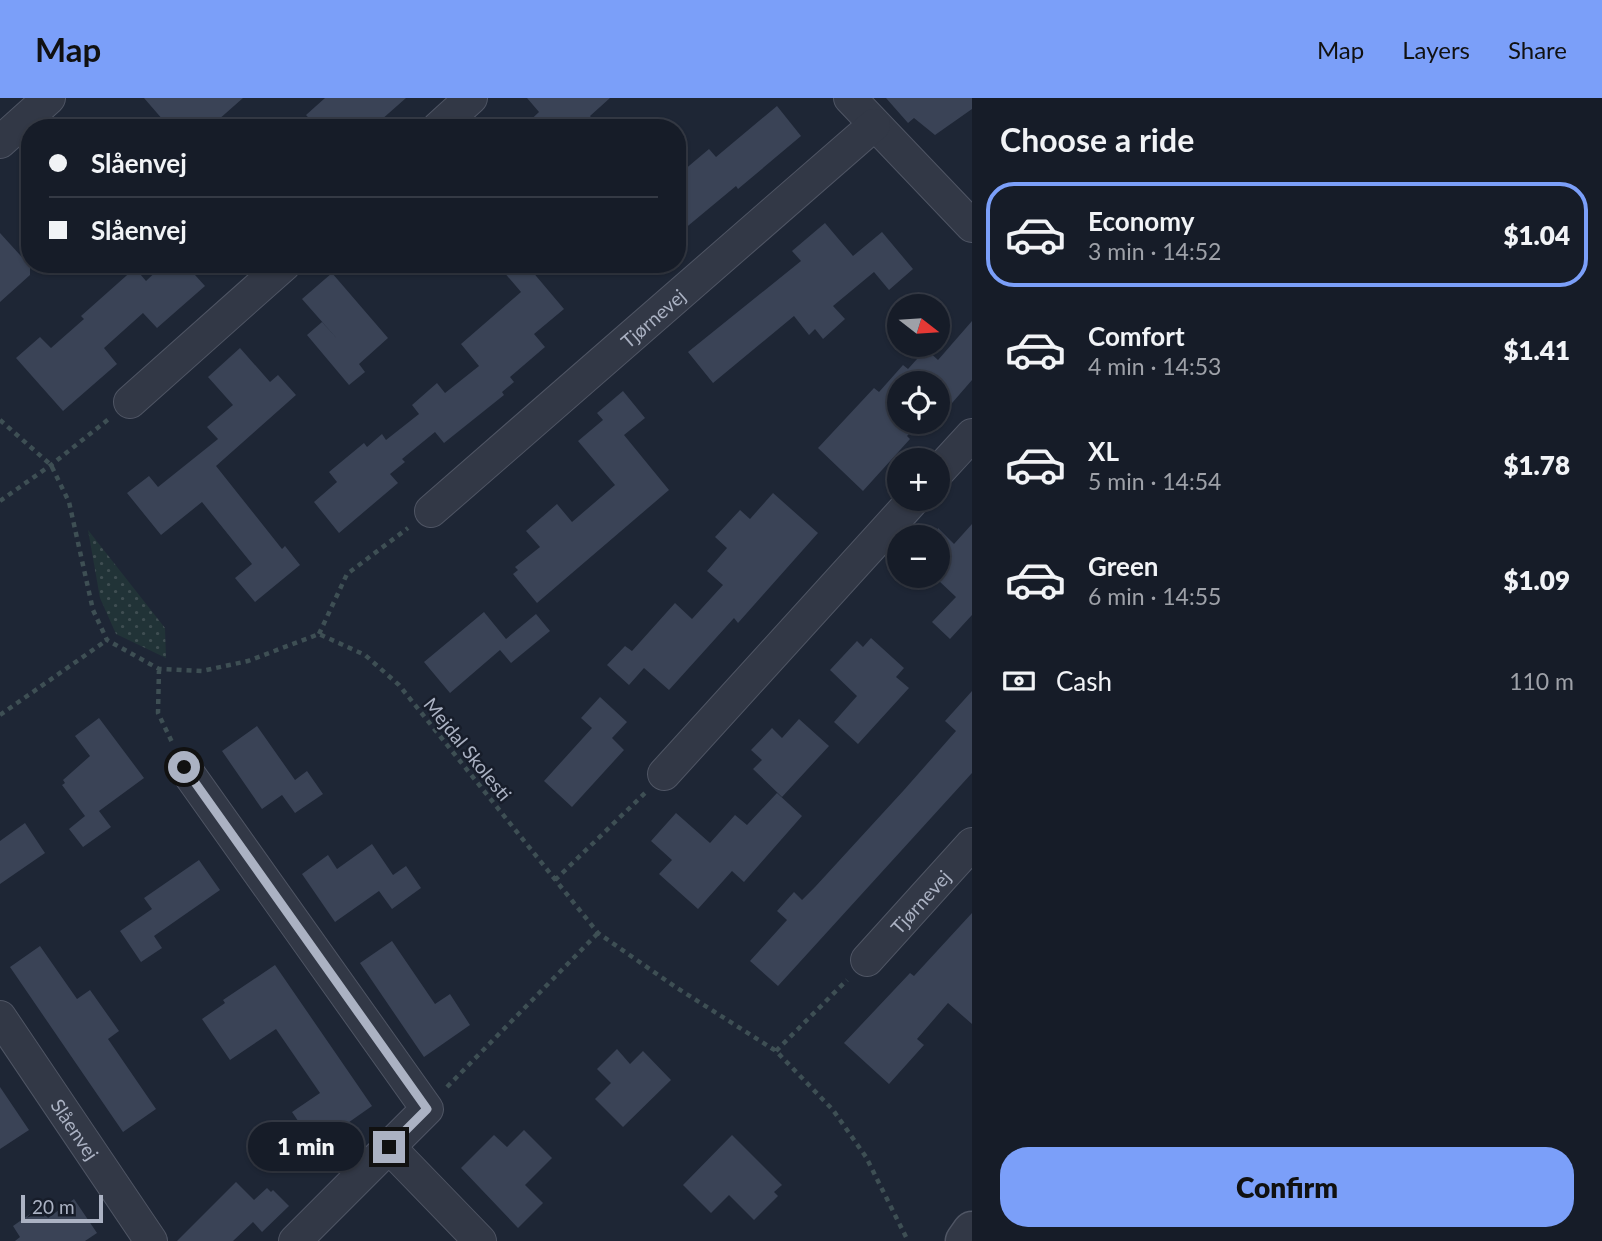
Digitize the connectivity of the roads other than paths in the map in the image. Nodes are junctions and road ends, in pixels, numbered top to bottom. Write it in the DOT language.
graph roads {
  1 [pos="49,98"];
  2 [pos="471,98"];
  3 [pos="850,98"];
  4 [pos="26,119"];
  5 [pos="448,119"];
  6 [pos="21,123"];
  7 [pos="874,125"];
  8 [pos="0,142"];
  9 [pos="972,226"];
  10 [pos="275,273"];
  11 [pos="130,402"];
  12 [pos="972,435"];
  13 [pos="950,459"];
  14 [pos="431,510"];
  15 [pos="903,511"];
  16 [pos="184,767"];
  17 [pos="664,774"];
  18 [pos="972,844"];
  19 [pos="867,960"];
  20 [pos="0,1017"];
  21 [pos="389,1147"];
  22 [pos="972,1231"];
  23 [pos="151,1241"];
  24 [pos="295,1241"];
  25 [pos="480,1241"];
  26 [pos="965,1241"];
  1 -- 4 [label="street"];
  2 -- 5 [label="street"];
  3 -- 7 [label="street"];
  6 -- 8 [label="street"];
  7 -- 9 [label="street"];
  7 -- 14 [label="street, Tjørnevej"];
  10 -- 11 [label="street"];
  12 -- 13 [label="street"];
  15 -- 17 [label="street"];
  16 -- 21 [label="street"];
  18 -- 19 [label="street, Tjørnevej"];
  20 -- 23 [label="street, Slåenvej"];
  21 -- 24 [label="street"];
  21 -- 25 [label="street"];
  22 -- 26 [label="street"];
}
